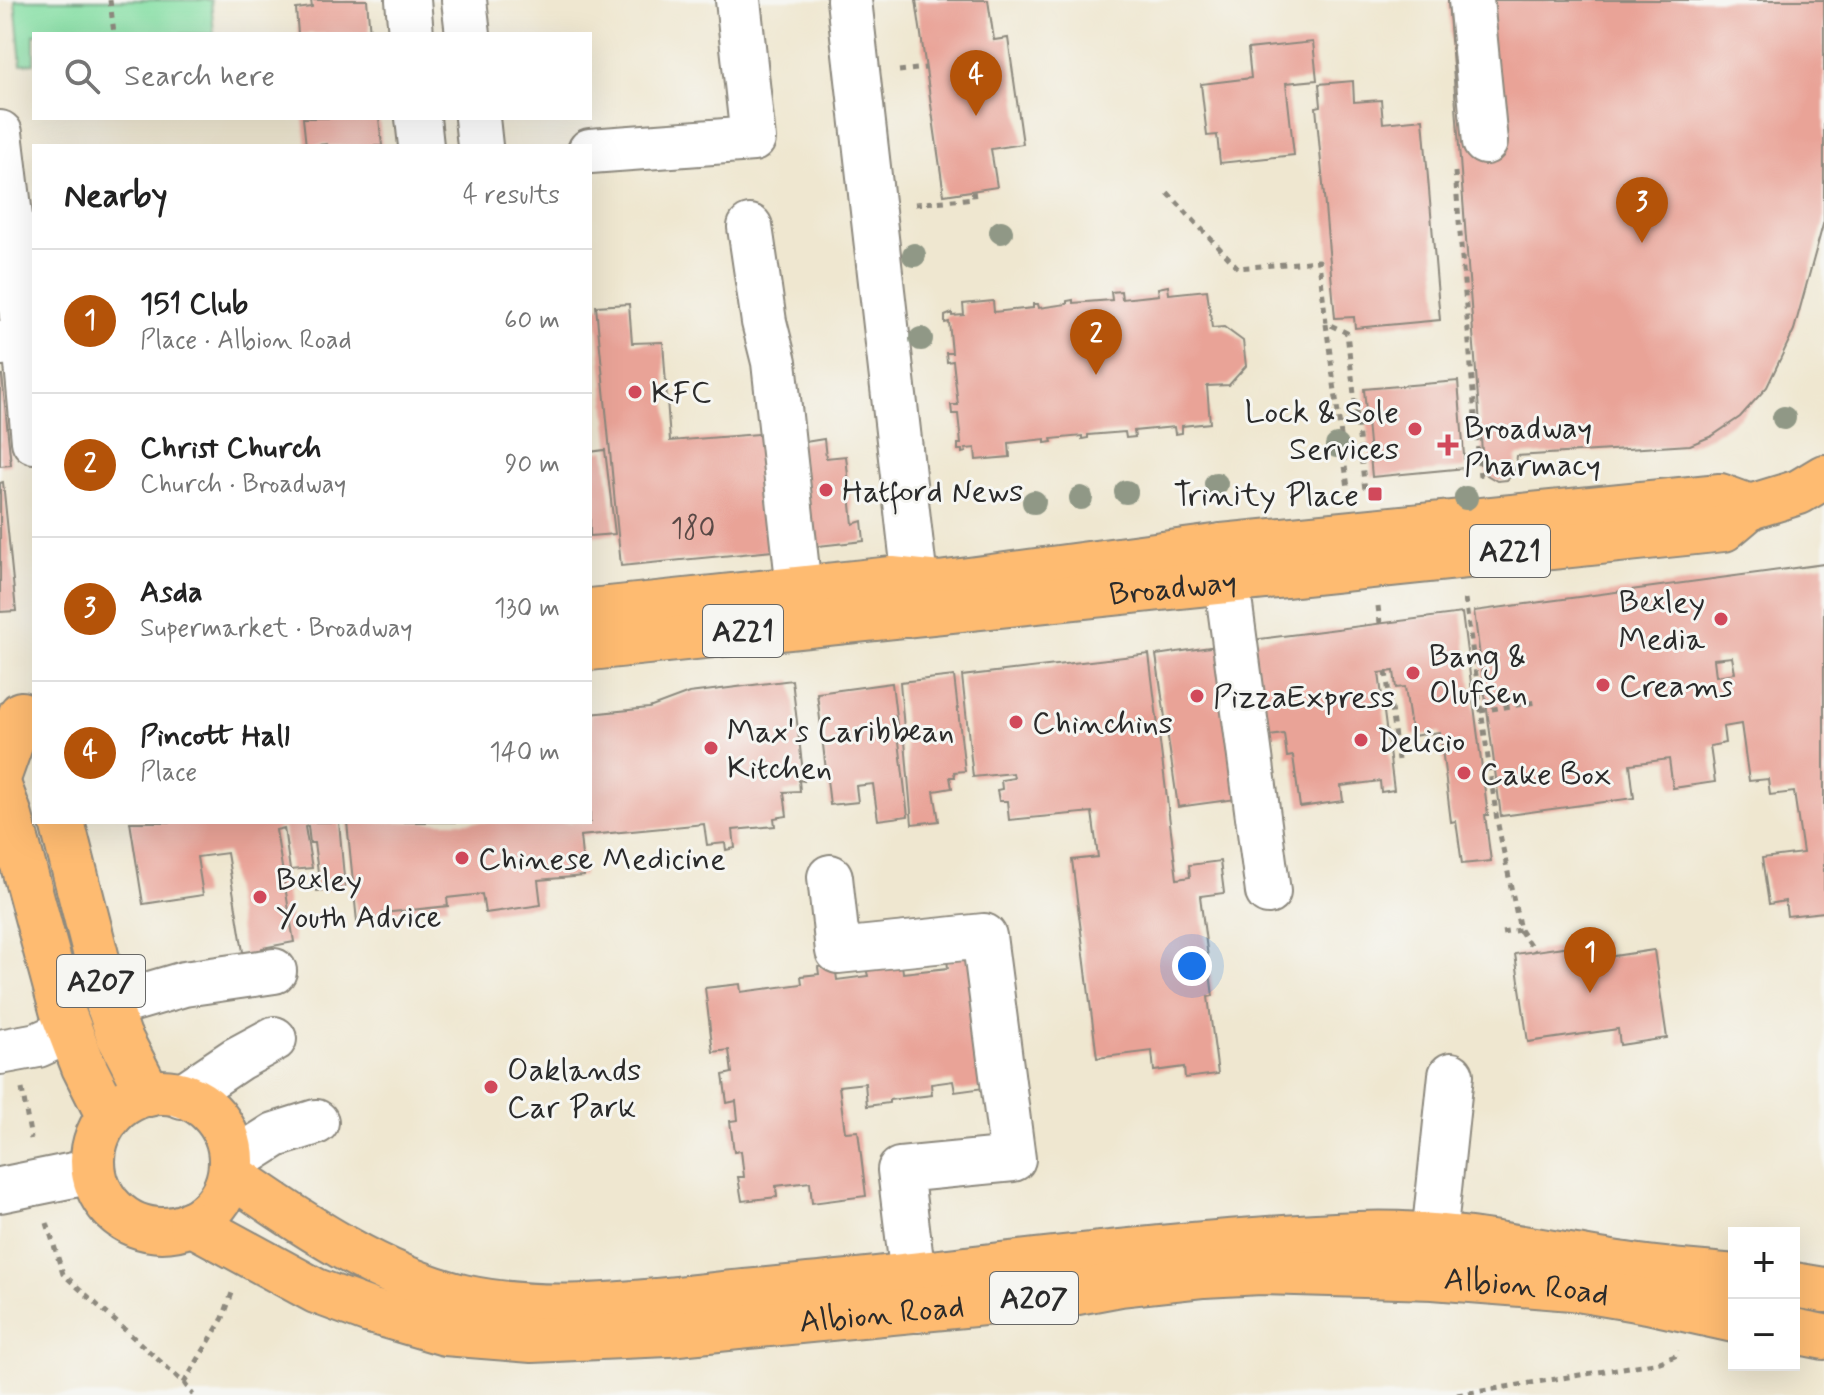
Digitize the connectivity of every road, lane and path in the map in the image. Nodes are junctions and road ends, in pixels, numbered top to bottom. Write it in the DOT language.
graph roads {
  1 [pos="110,0"];
  2 [pos="408,0"];
  3 [pos="464,0"];
  4 [pos="738,0"];
  5 [pos="849,0"];
  6 [pos="1471,0"];
  7 [pos="114,32"];
  8 [pos="411,32"];
  9 [pos="468,32"];
  10 [pos="418,120"];
  11 [pos="477,120"];
  12 [pos="0,133"];
  13 [pos="421,144"];
  14 [pos="480,144"];
  15 [pos="1470,150"];
  16 [pos="592,151"];
  17 [pos="973,190"];
  18 [pos="1168,193"];
  19 [pos="873,209"];
  20 [pos="750,227"];
  21 [pos="1326,323"];
  22 [pos="12,342"];
  23 [pos="32,432"];
  24 [pos="1824,477"];
  25 [pos="1750,507"];
  26 [pos="1484,519"];
  27 [pos="1362,532"];
  28 [pos="1460,556"];
  29 [pos="1224,564"];
  30 [pos="915,581"];
  31 [pos="799,589"];
  32 [pos="592,611"];
  33 [pos="592,648"];
  34 [pos="1386,672"];
  35 [pos="1536,702"];
  36 [pos="1480,711"];
  37 [pos="20,716"];
  38 [pos="1398,760"];
  39 [pos="0,773"];
  40 [pos="0,789"];
  41 [pos="63,824"];
  42 [pos="830,877"];
  43 [pos="1268,892"];
  44 [pos="1520,930"];
  45 [pos="1502,933"];
  46 [pos="1534,951"];
  47 [pos="274,971"];
  48 [pos="109,1006"];
  49 [pos="69,1031"];
  50 [pos="274,1039"];
  51 [pos="8,1050"];
  52 [pos="1451,1075"];
  53 [pos="166,1095"];
  54 [pos="109,1117"];
  55 [pos="316,1122"];
  56 [pos="231,1169"];
  57 [pos="93,1171"];
  58 [pos="20,1186"];
  59 [pos="191,1223"];
  60 [pos="1433,1257"];
  61 [pos="1728,1276"];
  62 [pos="237,1285"];
  63 [pos="1800,1286"];
  64 [pos="1824,1290"];
  65 [pos="914,1293"];
  66 [pos="1728,1319"];
  67 [pos="1800,1332"];
  68 [pos="1824,1337"];
  69 [pos="1678,1344"];
  70 [pos="184,1383"];
  71 [pos="193,1395"];
  72 [pos="1457,1395"];
  1 -- 7 [label="path"];
  2 -- 8 [label="street"];
  3 -- 9 [label="street"];
  4 -- 16 [label="street"];
  5 -- 19 [label="street"];
  6 -- 15 [label="street"];
  10 -- 13 [label="street"];
  11 -- 14 [label="street"];
  12 -- 22 [label="street"];
  15 -- 26 [label="path"];
  17 -- 19 [label="path"];
  18 -- 21 [label="path"];
  19 -- 30 [label="street"];
  20 -- 31 [label="street"];
  21 -- 27 [label="path"];
  21 -- 27 [label="path"];
  22 -- 23 [label="street"];
  24 -- 25 [label="main road, Broadway / A221"];
  25 -- 26 [label="main road, Broadway / A221"];
  25 -- 28 [label="main road, Broadway / A221"];
  26 -- 27 [label="main road, Broadway / A221"];
  27 -- 29 [label="main road, Broadway / A221"];
  28 -- 29 [label="main road, Broadway / A221"];
  28 -- 36 [label="path"];
  29 -- 30 [label="main road, Broadway / A221"];
  29 -- 33 [label="main road, Broadway / A221"];
  29 -- 43 [label="street"];
  30 -- 31 [label="main road, Broadway / A221"];
  31 -- 32 [label="main road, Broadway / A221"];
  34 -- 38 [label="path"];
  35 -- 36 [label="path"];
  36 -- 44 [label="path"];
  37 -- 39 [label="main road"];
  40 -- 49 [label="main road, A207"];
  41 -- 48 [label="main road, A207"];
  42 -- 65 [label="street"];
  44 -- 45 [label="path"];
  44 -- 46 [label="path"];
  47 -- 48 [label="street"];
  48 -- 53 [label="main road, A207"];
  49 -- 51 [label="street"];
  49 -- 54 [label="main road, A207"];
  50 -- 53 [label="street"];
  51 -- 58 [label="path"];
  52 -- 60 [label="street"];
  53 -- 54 [label="main road"];
  53 -- 56 [label="main road"];
  54 -- 57 [label="main road"];
  55 -- 56 [label="street"];
  56 -- 59 [label="main road"];
  56 -- 65 [label="main road, Albion Road / A207"];
  57 -- 58 [label="street"];
  57 -- 59 [label="main road"];
  58 -- 70 [label="path"];
  59 -- 65 [label="main road, Albion Road / A207"];
  60 -- 61 [label="main road, Albion Road / A207"];
  60 -- 65 [label="main road, Albion Road / A207"];
  60 -- 66 [label="main road, Albion Road / A207"];
  62 -- 70 [label="path"];
  63 -- 64 [label="main road"];
  67 -- 68 [label="main road"];
  69 -- 72 [label="path"];
  70 -- 71 [label="path"];
}
